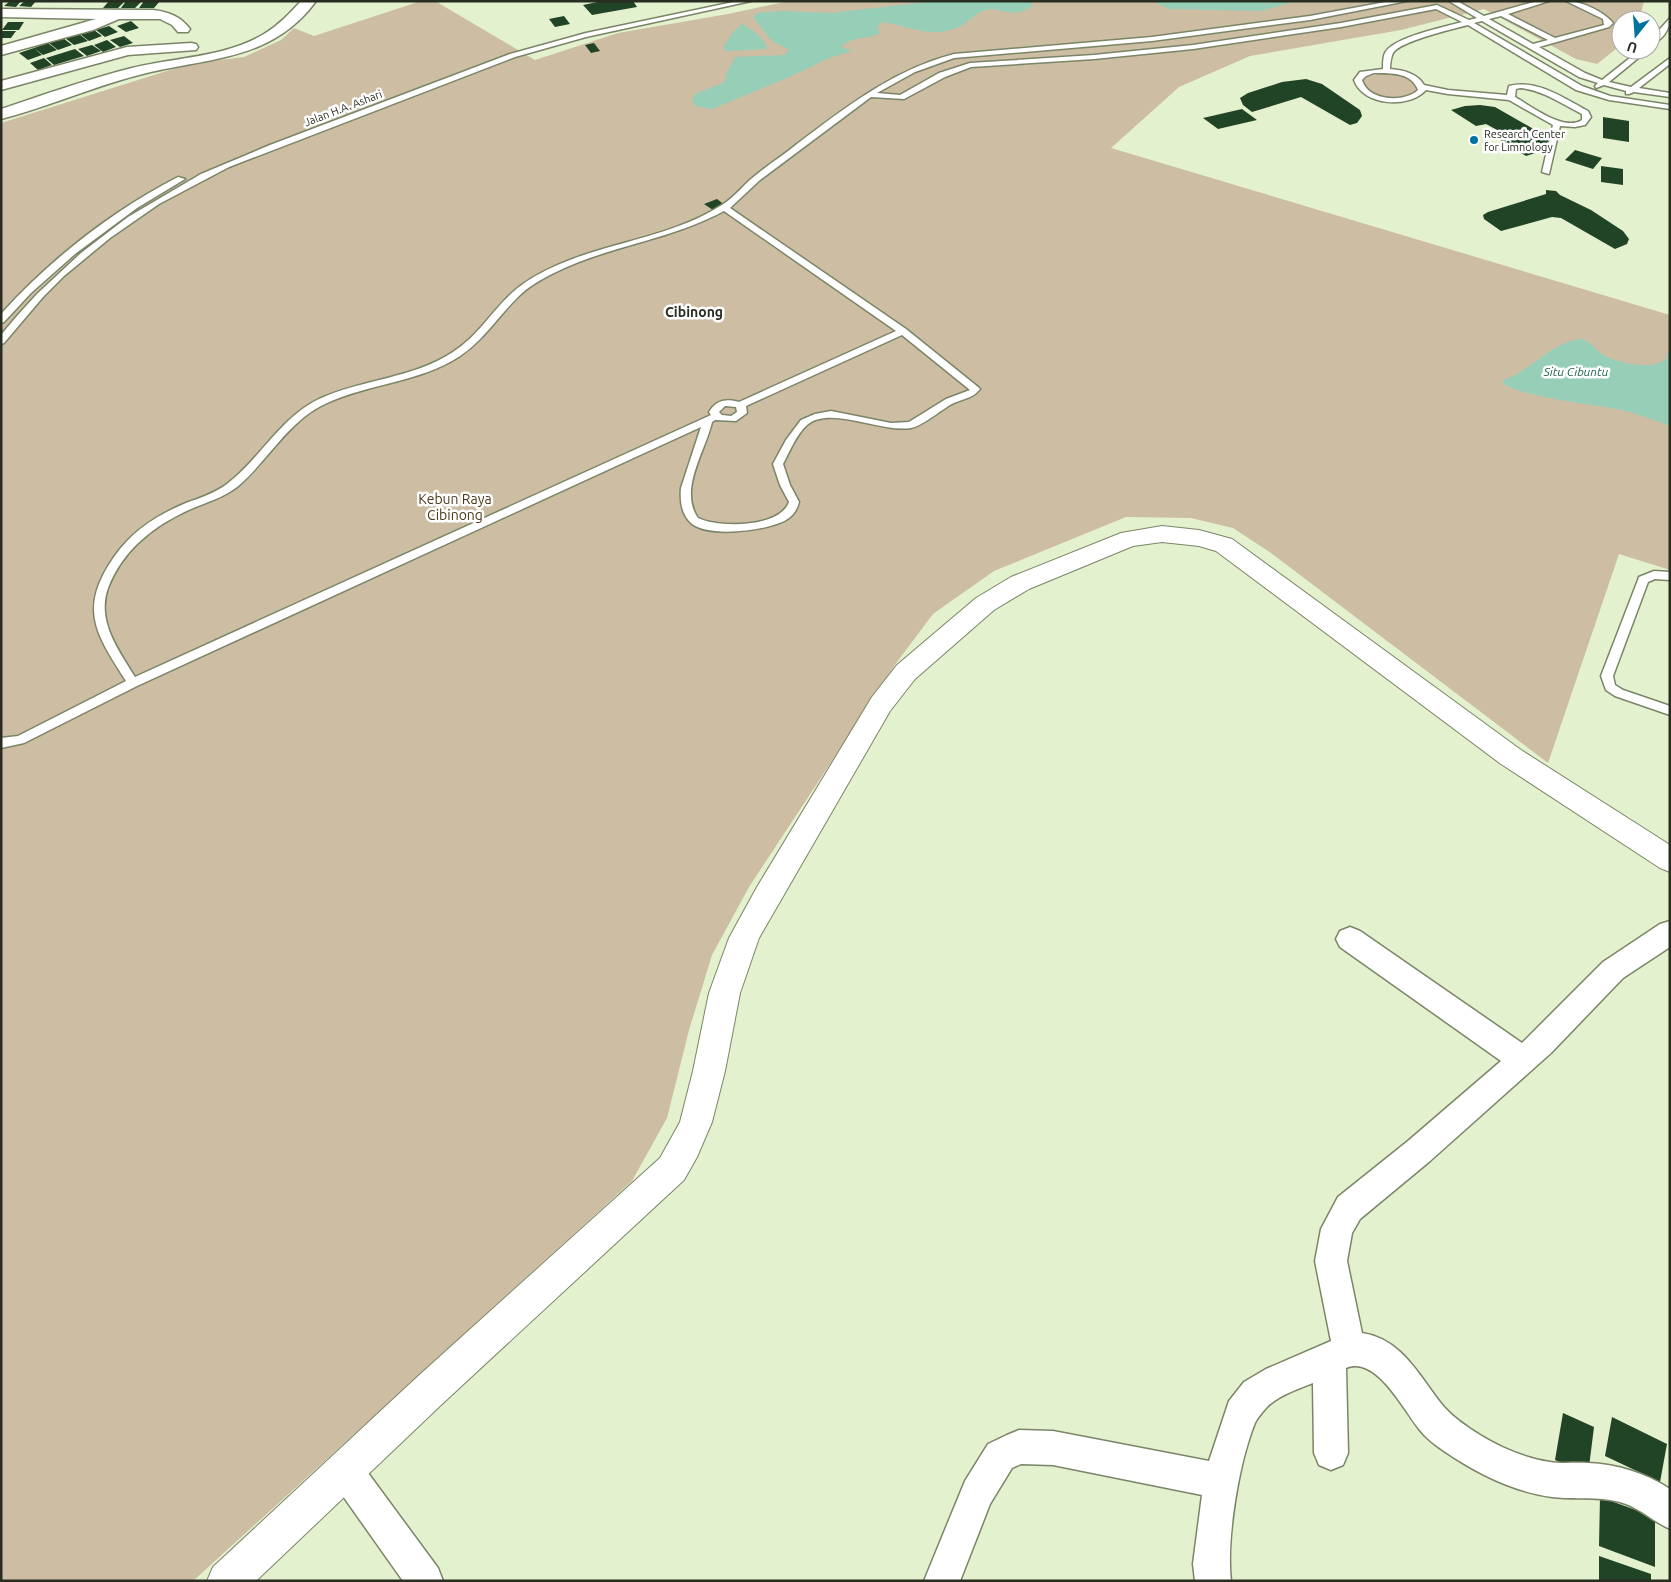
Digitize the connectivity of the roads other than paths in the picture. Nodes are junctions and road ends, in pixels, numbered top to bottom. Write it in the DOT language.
graph roads {
  1 [pos="103,1"];
  2 [pos="290,1"];
  3 [pos="309,1"];
  4 [pos="720,1"];
  5 [pos="748,1"];
  6 [pos="1404,1"];
  7 [pos="1452,1"];
  8 [pos="1546,1"];
  9 [pos="1568,1"];
  10 [pos="1438,4"];
  11 [pos="1503,9"];
  12 [pos="1,13"];
  13 [pos="57,13"];
  14 [pos="93,14"];
  15 [pos="117,15"];
  16 [pos="1485,19"];
  17 [pos="1670,20"];
  18 [pos="1469,24"];
  19 [pos="183,29"];
  20 [pos="1662,33"];
  21 [pos="1670,36"];
  22 [pos="560,38"];
  23 [pos="34,41"];
  24 [pos="1555,41"];
  25 [pos="1532,47"];
  26 [pos="6,50"];
  27 [pos="1631,60"];
  28 [pos="1670,60"];
  29 [pos="1387,71"];
  30 [pos="36,77"];
  31 [pos="1602,83"];
  32 [pos="1,86"];
  33 [pos="1422,87"];
  34 [pos="1630,90"];
  35 [pos="1592,94"];
  36 [pos="871,95"];
  37 [pos="1670,95"];
  38 [pos="1511,98"];
  39 [pos="1625,101"];
  40 [pos="1670,107"];
  41 [pos="1,114"];
  42 [pos="1558,124"];
  43 [pos="1546,172"];
  44 [pos="199,175"];
  45 [pos="725,208"];
  46 [pos="1,320"];
  47 [pos="903,331"];
  48 [pos="1,341"];
  49 [pos="739,405"];
  50 [pos="712,419"];
  51 [pos="1670,576"];
  52 [pos="133,682"];
  53 [pos="1670,711"];
  54 [pos="1,743"];
  55 [pos="1670,860"];
  56 [pos="1670,932"];
  57 [pos="1350,939"];
  58 [pos="1523,1060"];
  59 [pos="1339,1354"];
  60 [pos="1331,1453"];
  61 [pos="345,1470"];
  62 [pos="1221,1481"];
  63 [pos="1670,1511"];
  64 [pos="228,1581"];
  65 [pos="426,1581"];
  66 [pos="942,1581"];
  67 [pos="1213,1581"];
  1 -- 14 [label="street"];
  2 -- 30 [label="street"];
  3 -- 41 [label="street"];
  4 -- 22 [label="lane, Jalan H.A. Ashari"];
  5 -- 22 [label="lane, Jalan H.A. Ashari"];
  6 -- 36 [label="lane"];
  7 -- 16 [label="lane"];
  8 -- 11 [label="lane"];
  9 -- 24 [label="lane"];
  10 -- 18 [label="lane"];
  10 -- 36 [label="lane"];
  11 -- 16 [label="lane"];
  11 -- 24 [label="lane"];
  12 -- 13 [label="street"];
  13 -- 14 [label="street"];
  13 -- 23 [label="street"];
  14 -- 15 [label="street"];
  15 -- 19 [label="street"];
  15 -- 23 [label="street"];
  16 -- 18 [label="lane"];
  16 -- 25 [label="lane"];
  17 -- 20 [label="lane"];
  18 -- 29 [label="lane"];
  18 -- 35 [label="lane"];
  20 -- 21 [label="lane"];
  22 -- 44 [label="lane, Jalan H.A. Ashari"];
  23 -- 26 [label="street"];
  24 -- 25 [label="lane"];
  25 -- 31 [label="lane"];
  26 -- 30 [label="street"];
  27 -- 31 [label="lane"];
  28 -- 34 [label="lane"];
  29 -- 33 [label="lane"];
  29 -- 33 [label="lane"];
  30 -- 32 [label="street"];
  31 -- 34 [label="lane"];
  31 -- 35 [label="lane"];
  33 -- 38 [label="lane"];
  34 -- 37 [label="lane"];
  34 -- 39 [label="lane"];
  35 -- 39 [label="lane"];
  36 -- 45 [label="lane"];
  38 -- 42 [label="lane"];
  38 -- 42 [label="lane"];
  39 -- 40 [label="lane"];
  42 -- 43 [label="lane"];
  44 -- 46 [label="lane, Jalan H.A. Ashari"];
  44 -- 48 [label="lane, Jalan H.A. Ashari"];
  45 -- 47 [label="lane"];
  45 -- 52 [label="lane"];
  47 -- 49 [label="lane"];
  47 -- 50 [label="lane"];
  49 -- 50 [label="lane"];
  49 -- 50 [label="lane"];
  50 -- 52 [label="lane"];
  51 -- 53 [label="lane"];
  52 -- 54 [label="lane"];
  55 -- 61 [label="street"];
  56 -- 58 [label="street"];
  57 -- 58 [label="street"];
  58 -- 59 [label="street"];
  59 -- 60 [label="street"];
  59 -- 62 [label="street"];
  59 -- 63 [label="street"];
  61 -- 64 [label="street"];
  61 -- 65 [label="street"];
  62 -- 66 [label="street"];
  62 -- 67 [label="street"];
}
